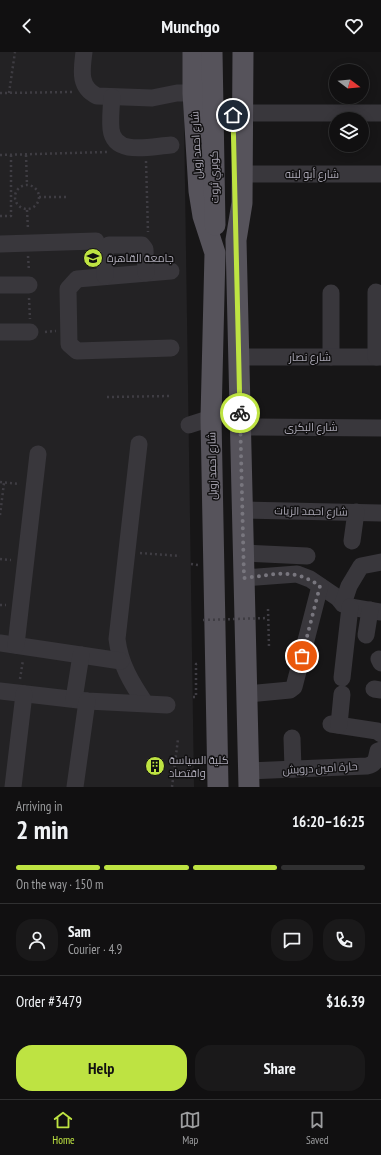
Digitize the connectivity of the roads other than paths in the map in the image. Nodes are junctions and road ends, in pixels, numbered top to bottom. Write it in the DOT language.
graph roads {
  1 [pos="84,52"];
  2 [pos="193,52"];
  3 [pos="212,52"];
  4 [pos="231,52"];
  5 [pos="243,52"];
  6 [pos="193,93"];
  7 [pos="112,97"];
  8 [pos="243,113"];
  9 [pos="381,113"];
  10 [pos="171,144"];
  11 [pos="242,174"];
  12 [pos="381,174"];
  13 [pos="236,240"];
  14 [pos="96,241"];
  15 [pos="0,244"];
  16 [pos="215,253"];
  17 [pos="171,271"];
  18 [pos="146,273"];
  19 [pos="105,276"];
  20 [pos="0,285"];
  21 [pos="29,285"];
  22 [pos="376,292"];
  23 [pos="331,293"];
  24 [pos="0,332"];
  25 [pos="30,332"];
  26 [pos="171,348"];
  27 [pos="240,357"];
  28 [pos="331,357"];
  29 [pos="378,357"];
  30 [pos="211,418"];
  31 [pos="189,425"];
  32 [pos="240,427"];
  33 [pos="381,428"];
  34 [pos="139,444"];
  35 [pos="38,454"];
  36 [pos="242,510"];
  37 [pos="356,512"];
  38 [pos="381,513"];
  39 [pos="352,541"];
  40 [pos="243,553"];
  41 [pos="307,556"];
  42 [pos="381,562"];
  43 [pos="244,578"];
  44 [pos="320,586"];
  45 [pos="347,605"];
  46 [pos="375,611"];
  47 [pos="366,635"];
  48 [pos="13,645"];
  49 [pos="81,655"];
  50 [pos="121,661"];
  51 [pos="0,691"];
  52 [pos="21,693"];
  53 [pos="247,694"];
  54 [pos="80,700"];
  55 [pos="145,703"];
  56 [pos="167,705"];
  57 [pos="381,734"];
  58 [pos="292,738"];
  59 [pos="381,746"];
  60 [pos="381,750"];
  61 [pos="293,769"];
  62 [pos="249,779"];
  63 [pos="13,787"];
  64 [pos="76,787"];
  65 [pos="218,787"];
  1 -- 7 [label="street"];
  2 -- 6 [label="main road, شارع احمد زويل"];
  3 -- 16 [label="main road, كوبري ثروت"];
  4 -- 13 [label="main road, كوبري ثروت"];
  5 -- 8 [label="main road"];
  6 -- 7 [label="street"];
  6 -- 16 [label="main road, شارع احمد زويل"];
  7 -- 10 [label="street"];
  8 -- 9 [label="street"];
  8 -- 11 [label="main road"];
  11 -- 12 [label="street, شارع أبو لبنه"];
  11 -- 13 [label="main road"];
  13 -- 27 [label="main road"];
  14 -- 15 [label="street"];
  16 -- 30 [label="main road, شارع احمد زويل"];
  17 -- 18 [label="street"];
  18 -- 19 [label="street"];
  18 -- 19 [label="street"];
  19 -- 26 [label="street"];
  20 -- 21 [label="street"];
  22 -- 29 [label="street"];
  23 -- 28 [label="street"];
  24 -- 25 [label="street"];
  27 -- 28 [label="street, شارع نصار"];
  27 -- 32 [label="main road"];
  28 -- 29 [label="street, شارع نصار"];
  30 -- 31 [label="street"];
  30 -- 65 [label="main road, شارع احمد زويل"];
  32 -- 33 [label="street, شارع البكرى"];
  32 -- 36 [label="main road"];
  34 -- 50 [label="street"];
  35 -- 48 [label="street"];
  36 -- 37 [label="street, شارع احمد الزيات"];
  36 -- 40 [label="main road"];
  37 -- 38 [label="street, شارع احمد الزيات"];
  37 -- 39 [label="street"];
  40 -- 41 [label="street"];
  40 -- 43 [label="main road"];
  42 -- 45 [label="street"];
  43 -- 44 [label="street"];
  43 -- 53 [label="main road"];
  44 -- 45 [label="street"];
  44 -- 53 [label="street"];
  45 -- 46 [label="street"];
  45 -- 57 [label="street"];
  46 -- 47 [label="street"];
  48 -- 49 [label="street"];
  49 -- 50 [label="street"];
  49 -- 54 [label="street"];
  50 -- 55 [label="street"];
  51 -- 52 [label="street"];
  52 -- 54 [label="street"];
  52 -- 63 [label="street"];
  53 -- 62 [label="main road"];
  54 -- 55 [label="street"];
  54 -- 64 [label="street"];
  55 -- 56 [label="street"];
  58 -- 61 [label="street"];
  59 -- 60 [label="street, حارة امين درويش"];
  60 -- 61 [label="street, حارة امين درويش"];
  61 -- 62 [label="street, حارة امين درويش"];
}
